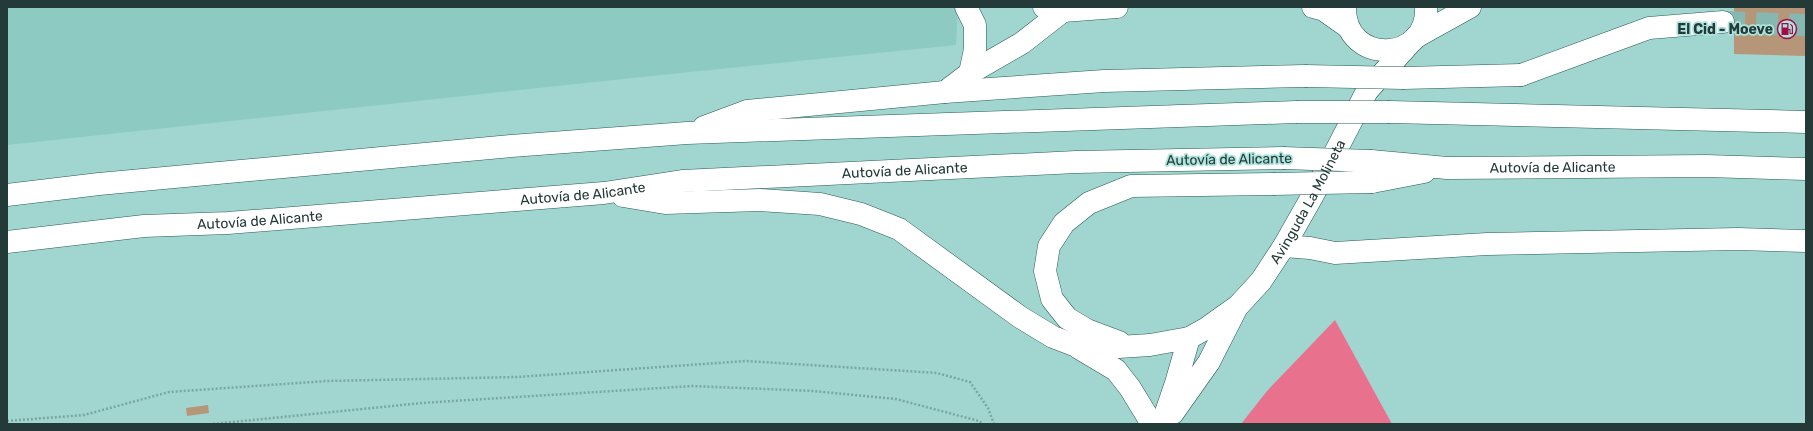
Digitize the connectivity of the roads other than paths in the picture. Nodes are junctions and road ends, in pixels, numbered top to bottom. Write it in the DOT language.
graph roads {
  1 [pos="966,7"];
  2 [pos="1117,7"];
  3 [pos="1313,7"];
  4 [pos="1426,7"];
  5 [pos="1470,7"];
  6 [pos="1053,9"];
  7 [pos="1723,22"];
  8 [pos="1351,25"];
  9 [pos="1413,40"];
  10 [pos="970,73"];
  11 [pos="1367,91"];
  12 [pos="945,92"];
  13 [pos="1806,122"];
  14 [pos="687,133"];
  15 [pos="1447,168"];
  16 [pos="1806,169"];
  17 [pos="604,193"];
  18 [pos="7,195"];
  19 [pos="1806,241"];
  20 [pos="7,242"];
  21 [pos="1284,246"];
  22 [pos="1238,306"];
  23 [pos="1189,338"];
  24 [pos="1074,345"];
  25 [pos="1129,346"];
  26 [pos="1152,424"];
  27 [pos="1162,424"];
  28 [pos="1165,424"];
  1 -- 10 [label="main road"];
  2 -- 6 [label="main road"];
  3 -- 8 [label="main road"];
  4 -- 9 [label="main road"];
  5 -- 9 [label="main road"];
  6 -- 10 [label="main road"];
  7 -- 12 [label="main road, bridge"];
  8 -- 9 [label="main road"];
  8 -- 11 [label="main road"];
  9 -- 11 [label="main road, Avinguda La Molineta"];
  10 -- 12 [label="main road"];
  11 -- 21 [label="main road, Avinguda La Molineta"];
  12 -- 14 [label="main road"];
  13 -- 14 [label="main road, bridge"];
  14 -- 18 [label="main road"];
  15 -- 16 [label="main road, Autovía de Alicante"];
  15 -- 17 [label="main road, Autovía de Alicante, bridge"];
  15 -- 25 [label="main road, bridge"];
  17 -- 20 [label="main road, Autovía de Alicante"];
  17 -- 24 [label="main road"];
  19 -- 21 [label="main road"];
  21 -- 22 [label="main road, Avinguda La Molineta"];
  22 -- 23 [label="main road, Avinguda La Molineta"];
  22 -- 28 [label="main road, Avinguda La Molineta"];
  23 -- 25 [label="main road, Avinguda La Molineta"];
  23 -- 27 [label="main road"];
  24 -- 25 [label="main road, Avinguda La Molineta"];
  24 -- 26 [label="main road"];
}
